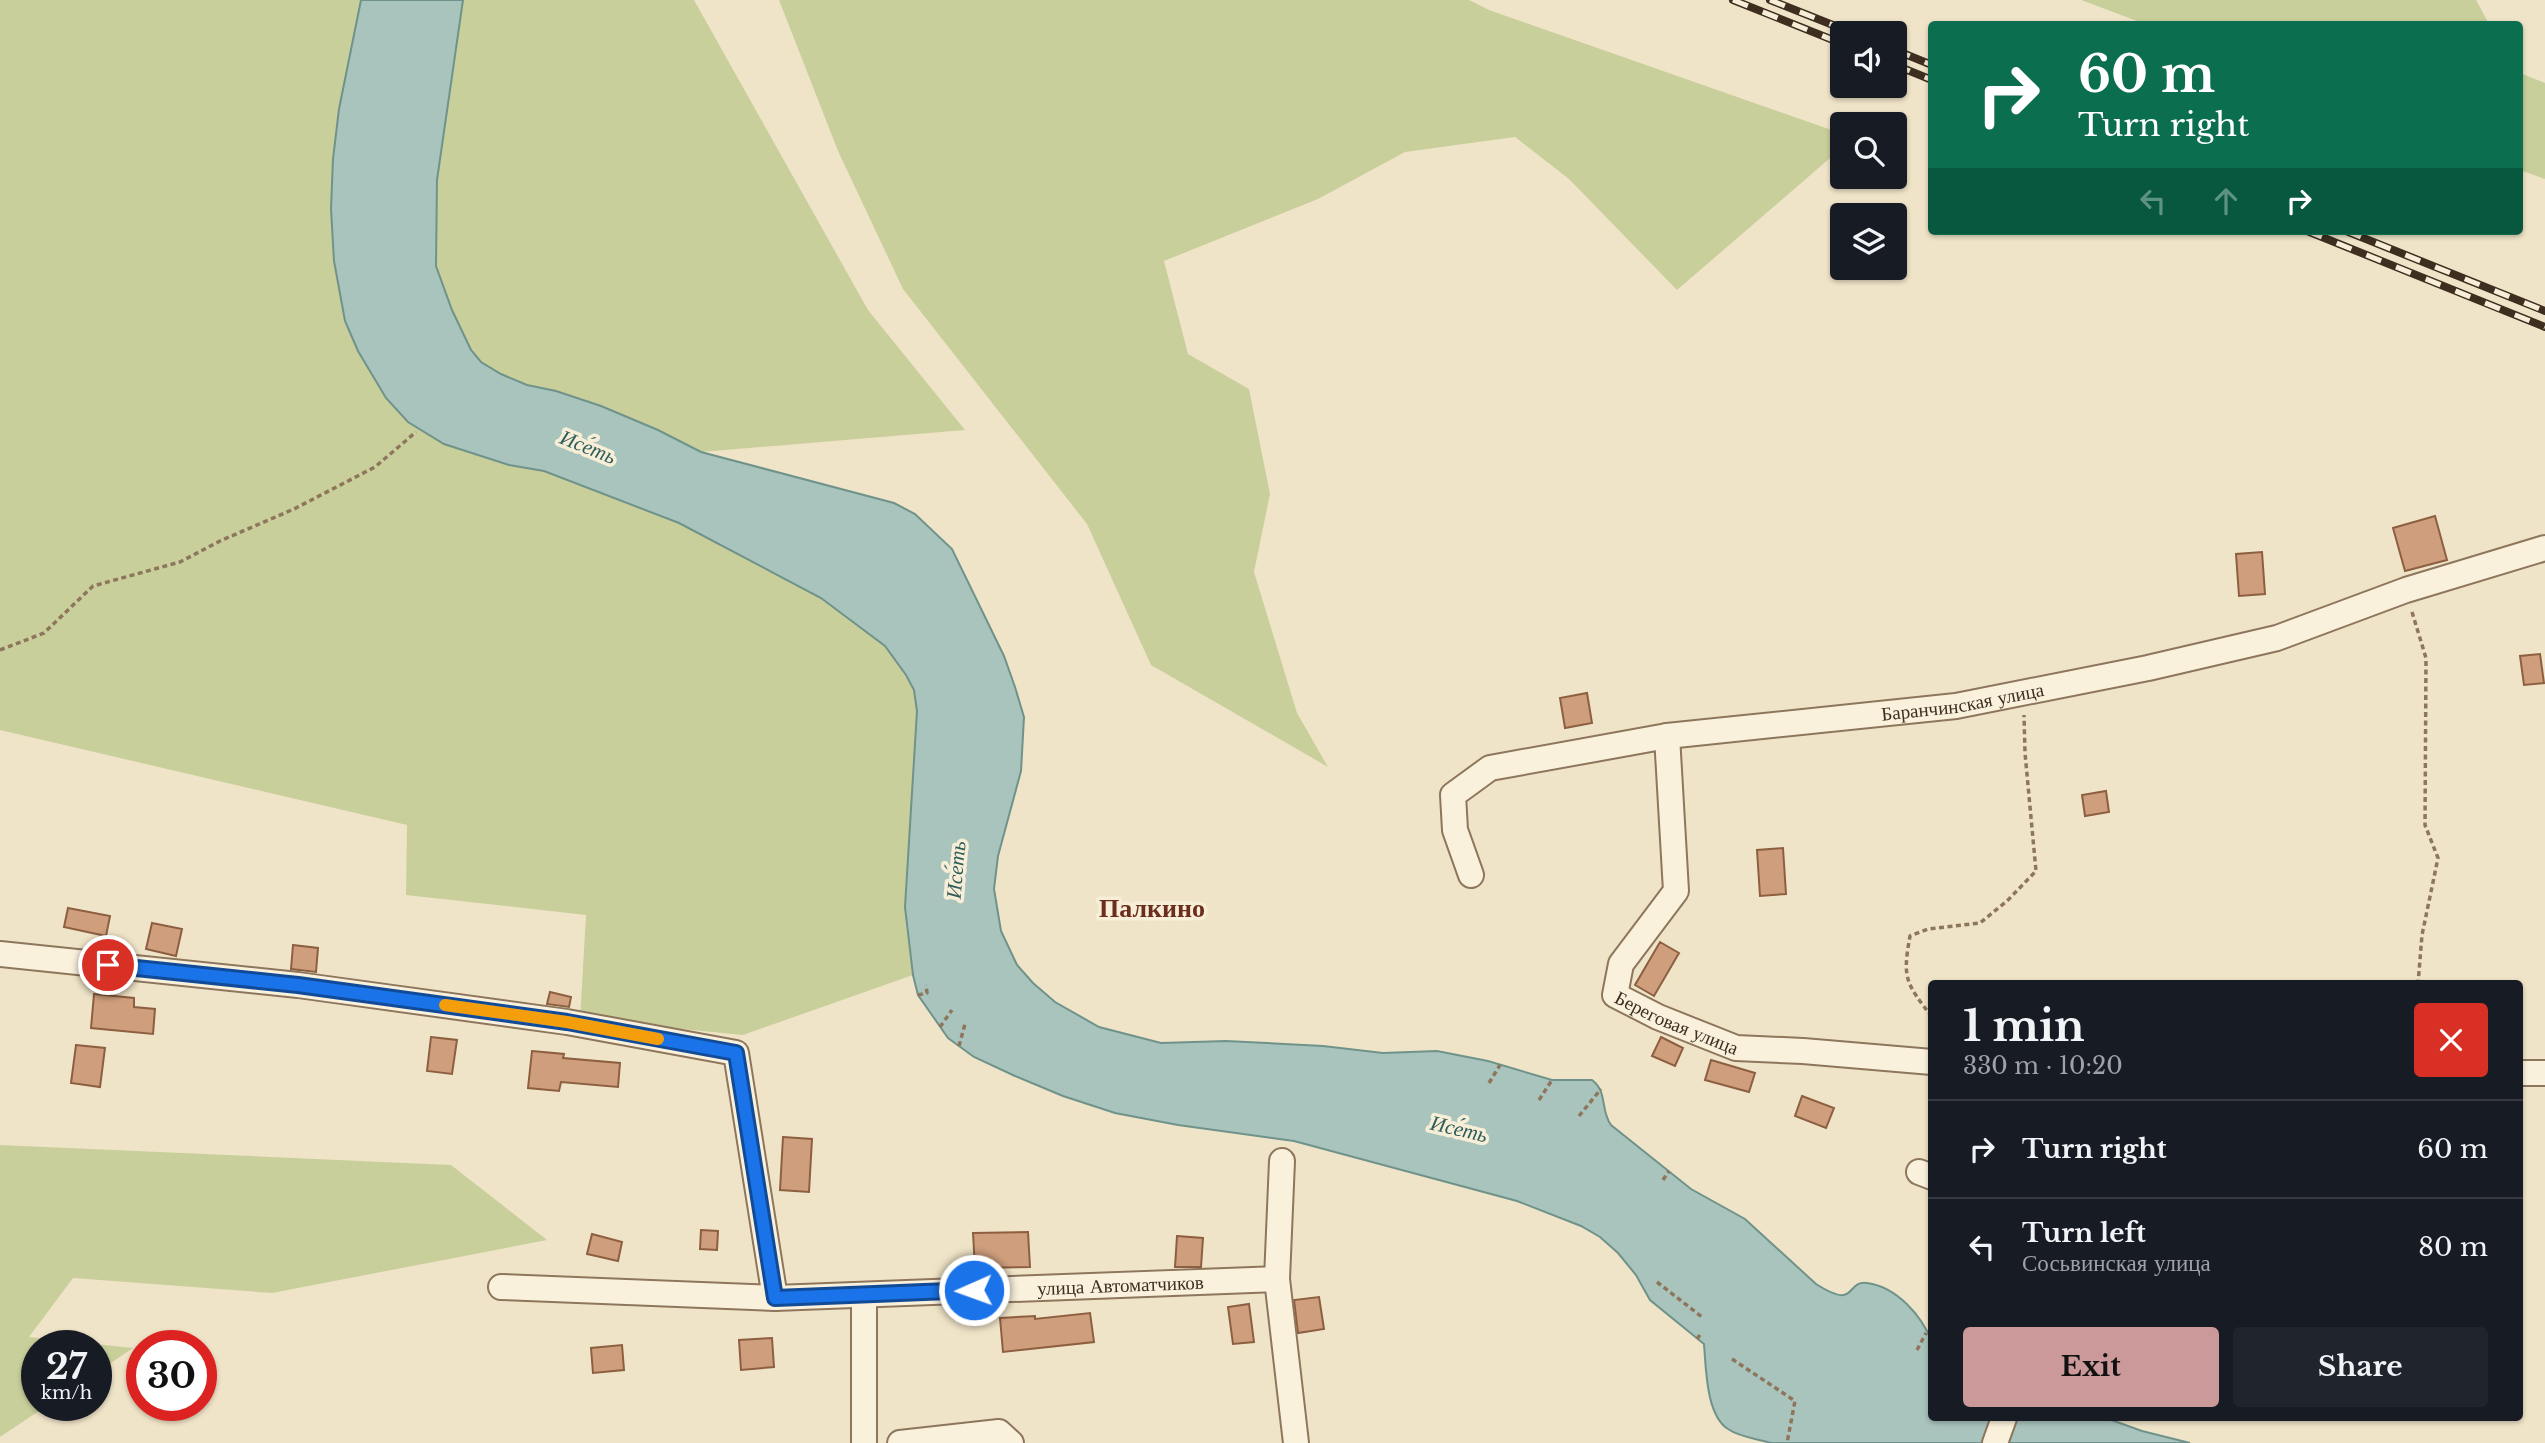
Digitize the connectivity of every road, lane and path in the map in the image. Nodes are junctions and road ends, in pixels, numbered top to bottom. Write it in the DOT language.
graph roads {
  1 [pos="416,432"];
  2 [pos="2545,548"];
  3 [pos="2406,590"];
  4 [pos="0,650"];
  5 [pos="2024,692"];
  6 [pos="1667,736"];
  7 [pos="1471,875"];
  8 [pos="0,954"];
  9 [pos="2418,980"];
  10 [pos="926,985"];
  11 [pos="918,995"];
  12 [pos="952,1010"];
  13 [pos="1928,1012"];
  14 [pos="965,1024"];
  15 [pos="940,1027"];
  16 [pos="959,1046"];
  17 [pos="1928,1062"];
  18 [pos="1500,1065"];
  19 [pos="2523,1073"];
  20 [pos="2545,1073"];
  21 [pos="1552,1080"];
  22 [pos="1489,1083"];
  23 [pos="1601,1089"];
  24 [pos="1539,1100"];
  25 [pos="1579,1116"];
  26 [pos="1282,1161"];
  27 [pos="1669,1171"];
  28 [pos="1664,1180"];
  29 [pos="1277,1279"];
  30 [pos="1657,1282"];
  31 [pos="501,1287"];
  32 [pos="864,1295"];
  33 [pos="775,1298"];
  34 [pos="1702,1317"];
  35 [pos="1702,1332"];
  36 [pos="1926,1333"];
  37 [pos="1697,1339"];
  38 [pos="1917,1350"];
  39 [pos="1731,1359"];
  40 [pos="2003,1421"];
  41 [pos="864,1443"];
  42 [pos="900,1443"];
  43 [pos="1011,1443"];
  44 [pos="1296,1443"];
  45 [pos="1787,1443"];
  46 [pos="1994,1443"];
  1 -- 4 [label="path"];
  2 -- 3 [label="street, Баранчинская улица"];
  3 -- 5 [label="street, Баранчинская улица"];
  3 -- 9 [label="path"];
  5 -- 6 [label="street, Баранчинская улица"];
  5 -- 13 [label="path"];
  6 -- 7 [label="street, Баранчинская улица"];
  6 -- 17 [label="street, Береговая улица"];
  8 -- 33 [label="street"];
  10 -- 11 [label="path"];
  12 -- 15 [label="path"];
  14 -- 16 [label="path"];
  18 -- 22 [label="path"];
  19 -- 20 [label="street"];
  21 -- 24 [label="path"];
  23 -- 25 [label="path"];
  26 -- 29 [label="street"];
  27 -- 28 [label="path"];
  29 -- 32 [label="street, улица Автоматчиков"];
  29 -- 44 [label="street"];
  30 -- 34 [label="path"];
  31 -- 33 [label="street, улица Автоматчиков"];
  32 -- 33 [label="street, улица Автоматчиков"];
  32 -- 41 [label="street"];
  35 -- 37 [label="path"];
  36 -- 38 [label="path"];
  39 -- 45 [label="path"];
  40 -- 46 [label="street"];
  42 -- 43 [label="street"];
}
